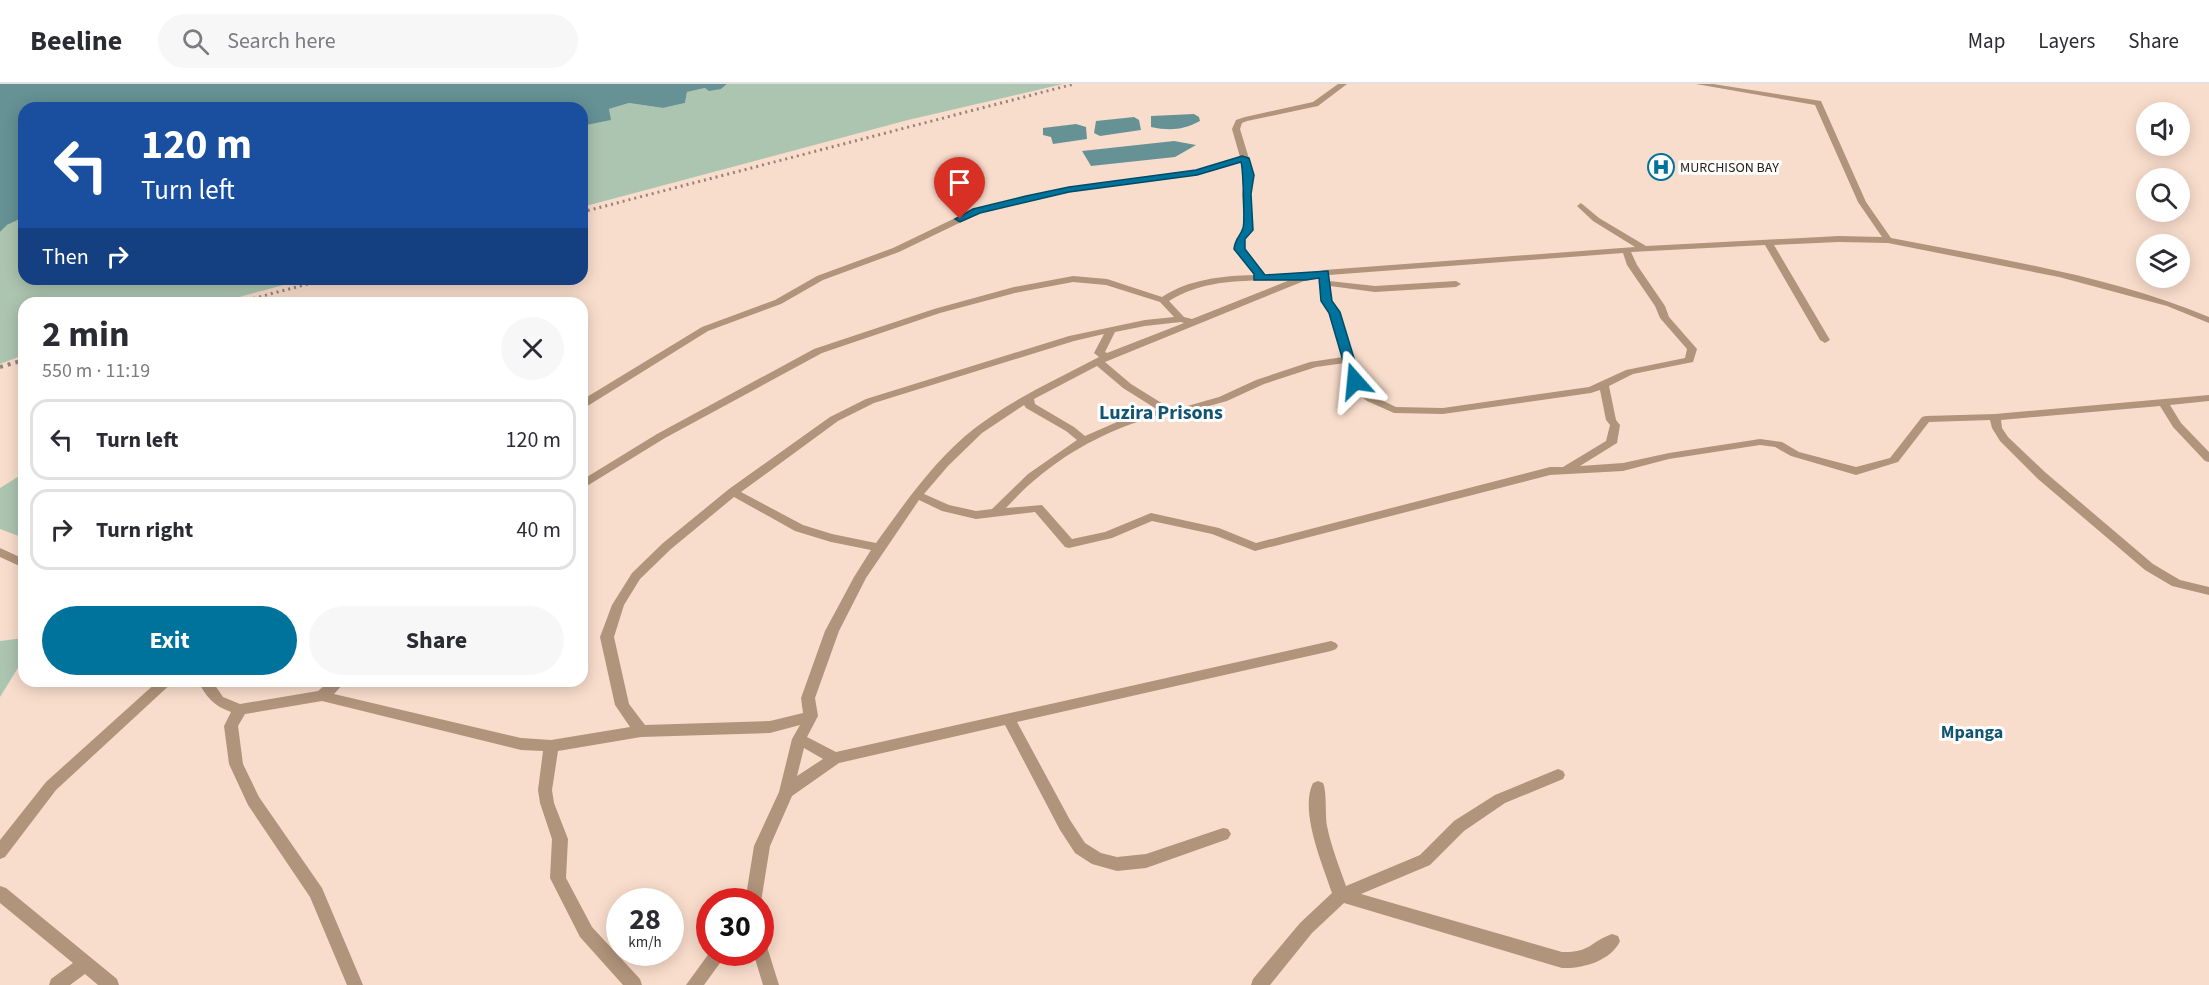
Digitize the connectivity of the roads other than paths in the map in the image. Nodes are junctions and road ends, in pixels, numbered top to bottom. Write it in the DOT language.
graph roads {
  1 [pos="1343,84"];
  2 [pos="1700,84"];
  3 [pos="1245,158"];
  4 [pos="1581,206"];
  5 [pos="1888,240"];
  6 [pos="1768,243"];
  7 [pos="1644,249"];
  8 [pos="1626,250"];
  9 [pos="1306,277"];
  10 [pos="1258,278"];
  11 [pos="1324,278"];
  12 [pos="1456,284"];
  13 [pos="1163,300"];
  14 [pos="1186,320"];
  15 [pos="2209,320"];
  16 [pos="1111,331"];
  17 [pos="1825,340"];
  18 [pos="1349,359"];
  19 [pos="1102,360"];
  20 [pos="1604,386"];
  21 [pos="1028,398"];
  22 [pos="2209,398"];
  23 [pos="588,401"];
  24 [pos="1156,402"];
  25 [pos="2163,403"];
  26 [pos="1170,410"];
  27 [pos="1995,417"];
  28 [pos="1142,418"];
  29 [pos="1085,442"];
  30 [pos="2209,459"];
  31 [pos="1564,470"];
  32 [pos="588,481"];
  33 [pos="733,492"];
  34 [pos="917,495"];
  35 [pos="996,512"];
  36 [pos="879,548"];
  37 [pos="0,552"];
  38 [pos="18,561"];
  39 [pos="2209,591"];
  40 [pos="1331,646"];
  41 [pos="160,687"];
  42 [pos="207,687"];
  43 [pos="332,687"];
  44 [pos="322,696"];
  45 [pos="240,709"];
  46 [pos="811,716"];
  47 [pos="1010,720"];
  48 [pos="641,731"];
  49 [pos="799,739"];
  50 [pos="551,746"];
  51 [pos="835,758"];
  52 [pos="1558,775"];
  53 [pos="1318,787"];
  54 [pos="786,792"];
  55 [pos="1223,834"];
  56 [pos="0,852"];
  57 [pos="755,888"];
  58 [pos="0,893"];
  59 [pos="1341,895"];
  60 [pos="1612,941"];
  61 [pos="85,964"];
  62 [pos="709,966"];
  63 [pos="765,966"];
  64 [pos="57,985"];
  65 [pos="111,985"];
  66 [pos="355,985"];
  67 [pos="634,985"];
  68 [pos="694,985"];
  69 [pos="771,985"];
  70 [pos="1259,985"];
  1 -- 3 [label="street"];
  2 -- 5 [label="street"];
  3 -- 10 [label="street"];
  3 -- 23 [label="street"];
  4 -- 7 [label="street"];
  5 -- 6 [label="street"];
  5 -- 15 [label="street"];
  6 -- 7 [label="street"];
  6 -- 17 [label="street"];
  7 -- 8 [label="street"];
  8 -- 11 [label="street"];
  8 -- 20 [label="street"];
  9 -- 10 [label="street"];
  9 -- 11 [label="street"];
  9 -- 14 [label="street"];
  10 -- 13 [label="street"];
  11 -- 12 [label="street"];
  11 -- 18 [label="street"];
  13 -- 14 [label="street"];
  13 -- 32 [label="street"];
  14 -- 16 [label="street"];
  14 -- 19 [label="street"];
  16 -- 19 [label="street"];
  16 -- 33 [label="street"];
  18 -- 20 [label="street"];
  18 -- 26 [label="street"];
  19 -- 21 [label="street"];
  19 -- 24 [label="street"];
  20 -- 31 [label="street"];
  21 -- 29 [label="street"];
  21 -- 34 [label="street"];
  22 -- 25 [label="street"];
  24 -- 26 [label="street"];
  24 -- 28 [label="street"];
  25 -- 27 [label="street"];
  25 -- 30 [label="street"];
  26 -- 28 [label="street"];
  27 -- 31 [label="street"];
  27 -- 39 [label="street"];
  28 -- 29 [label="street"];
  29 -- 35 [label="street"];
  31 -- 35 [label="street"];
  33 -- 36 [label="street"];
  33 -- 48 [label="street"];
  34 -- 35 [label="street"];
  34 -- 36 [label="street"];
  36 -- 46 [label="street"];
  37 -- 38 [label="street"];
  40 -- 47 [label="street"];
  41 -- 56 [label="street"];
  42 -- 45 [label="street"];
  43 -- 44 [label="street"];
  44 -- 45 [label="street"];
  44 -- 50 [label="street"];
  45 -- 66 [label="street"];
  46 -- 48 [label="street"];
  46 -- 49 [label="street"];
  47 -- 51 [label="street"];
  47 -- 55 [label="street"];
  48 -- 50 [label="street"];
  49 -- 51 [label="street"];
  49 -- 54 [label="street"];
  50 -- 67 [label="street"];
  51 -- 54 [label="street"];
  52 -- 59 [label="street"];
  53 -- 59 [label="street"];
  54 -- 57 [label="street"];
  58 -- 61 [label="street"];
  59 -- 60 [label="street"];
  59 -- 70 [label="street"];
  61 -- 64 [label="street"];
  61 -- 65 [label="street"];
  62 -- 68 [label="street"];
  63 -- 69 [label="street"];
}
